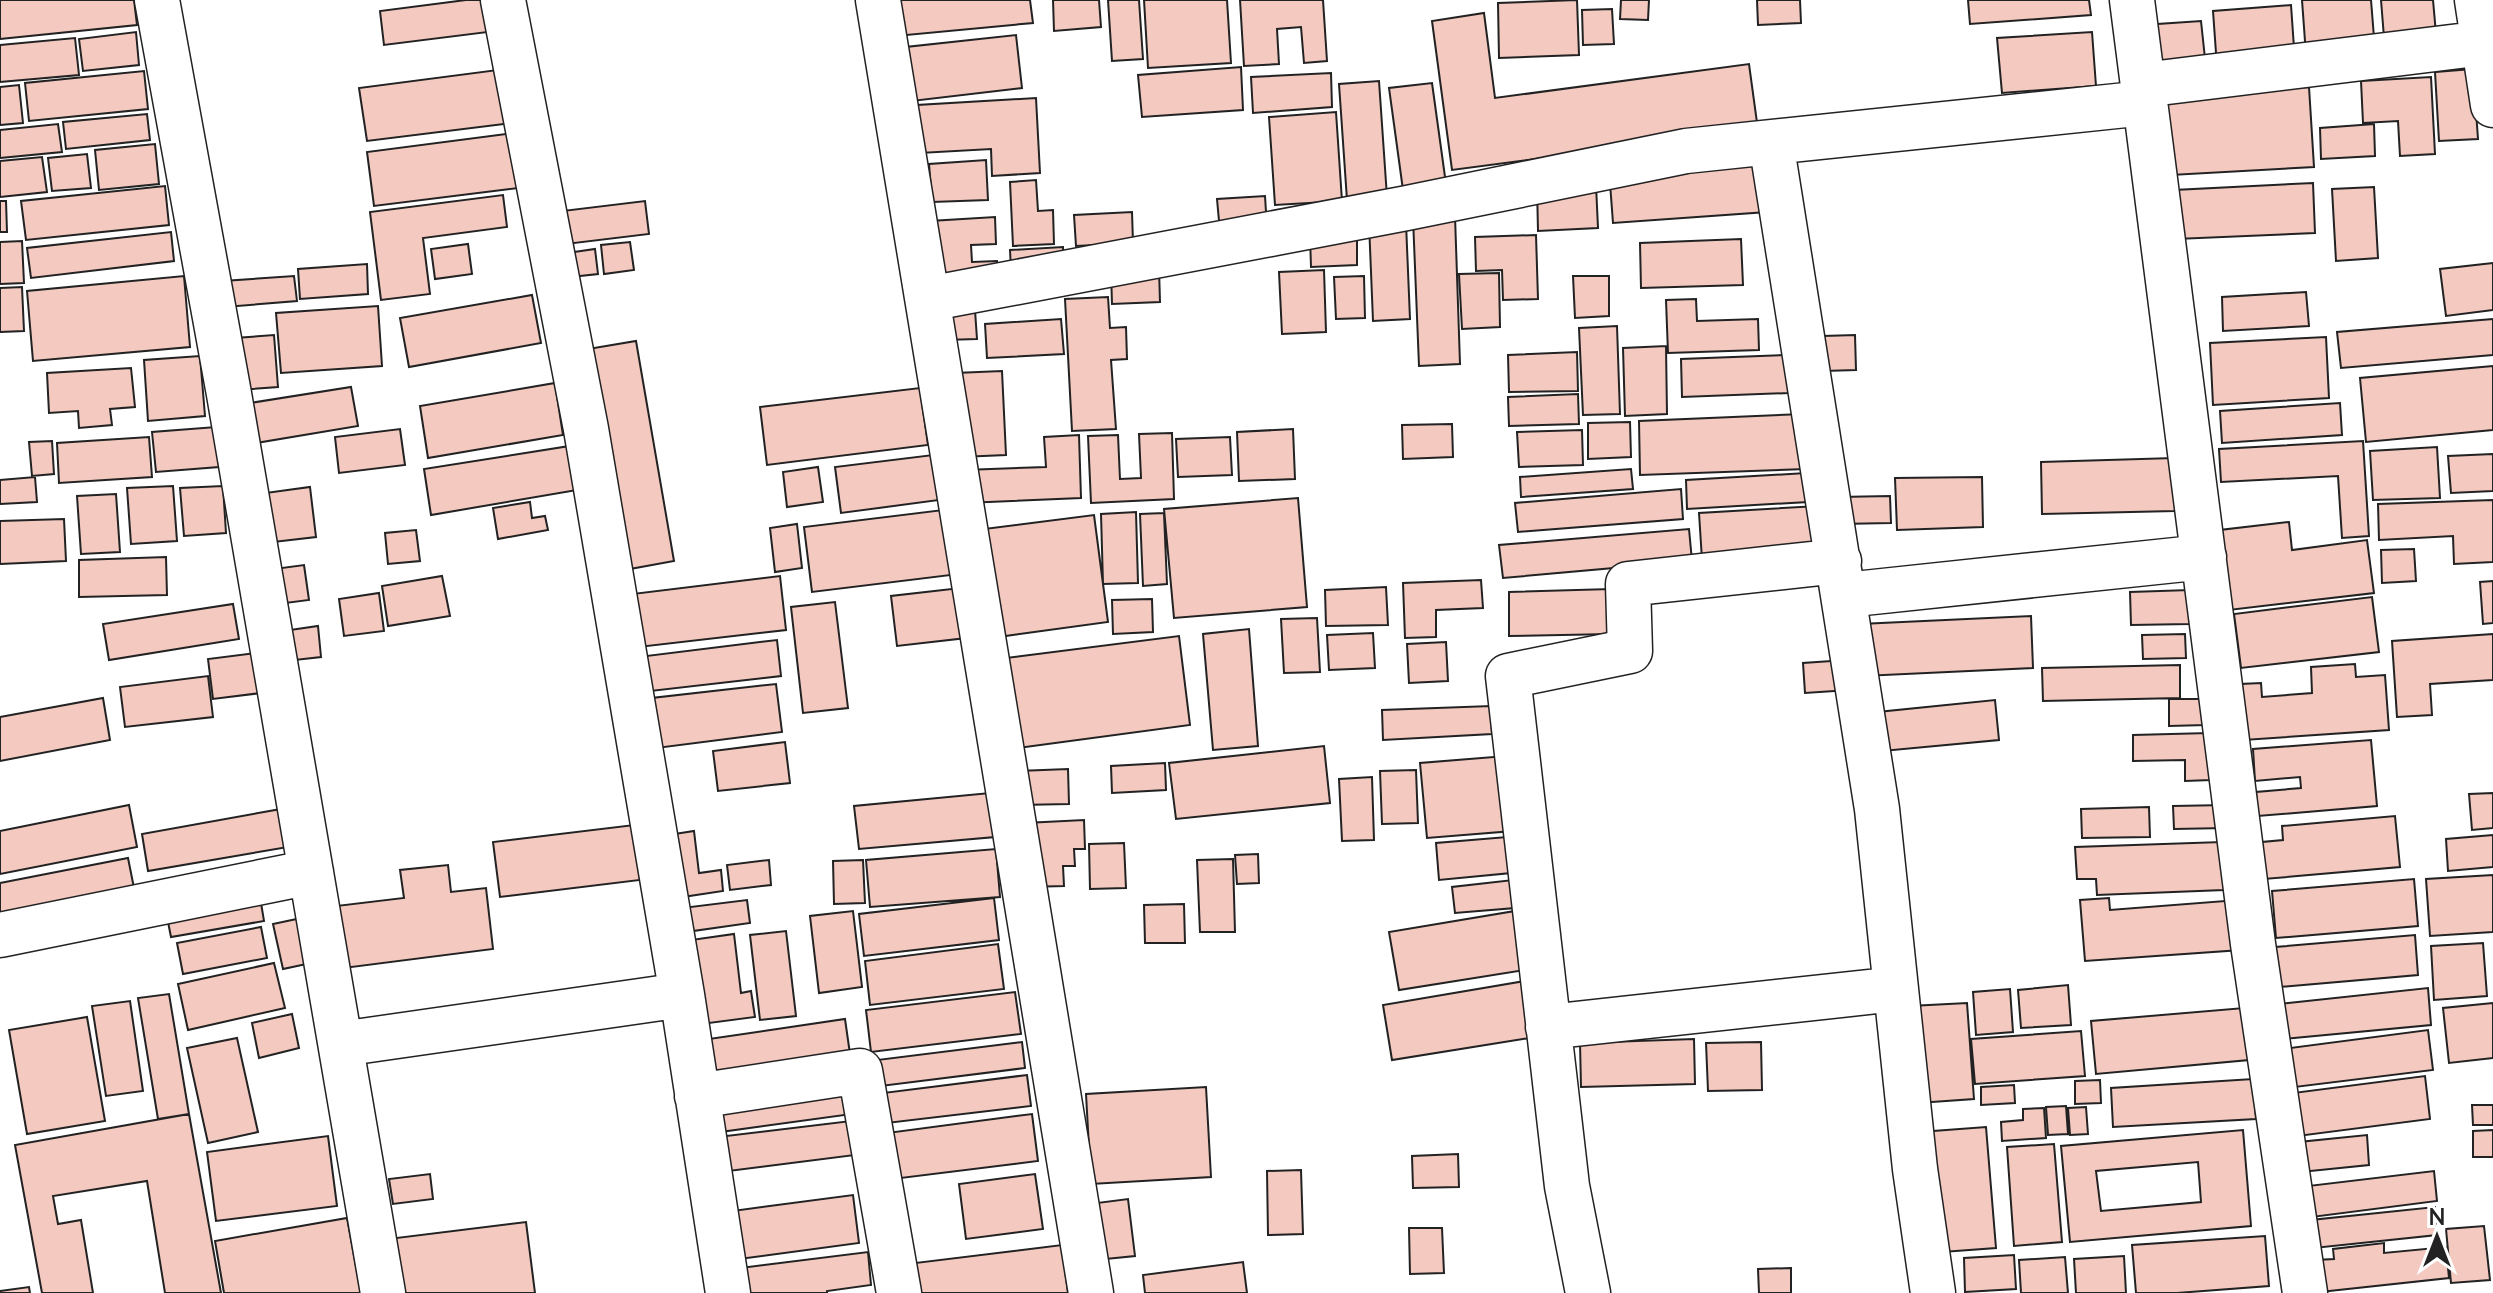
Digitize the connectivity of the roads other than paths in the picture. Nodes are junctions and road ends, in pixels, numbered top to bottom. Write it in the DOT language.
graph roads {
  1 [pos="157,0"];
  2 [pos="503,0"];
  3 [pos="878,0"];
  4 [pos="2132,0"];
  5 [pos="2477,0"];
  6 [pos="2484,43"];
  7 [pos="2492,92"];
  8 [pos="2144,94"];
  9 [pos="1771,142"];
  10 [pos="928,299"];
  11 [pos="2204,557"];
  12 [pos="1842,578"];
  13 [pos="311,872"];
  14 [pos="0,935"];
  15 [pos="1896,989"];
  16 [pos="682,995"];
  17 [pos="1548,1027"];
  18 [pos="341,1044"];
  19 [pos="697,1096"];
  20 [pos="383,1293"];
  21 [pos="728,1293"];
  22 [pos="899,1293"];
  23 [pos="1091,1293"];
  24 [pos="1588,1293"];
  25 [pos="1933,1293"];
  26 [pos="2305,1293"];
  1 -- 13 [label="street"];
  2 -- 16 [label="street"];
  3 -- 10 [label="street"];
  4 -- 8 [label="street"];
  5 -- 6 [label="street"];
  6 -- 7 [label="street"];
  6 -- 8 [label="street"];
  8 -- 9 [label="street"];
  8 -- 11 [label="street"];
  9 -- 10 [label="street"];
  9 -- 12 [label="street"];
  10 -- 23 [label="street"];
  11 -- 12 [label="street"];
  11 -- 26 [label="street"];
  12 -- 15 [label="street"];
  12 -- 17 [label="street"];
  13 -- 14 [label="street"];
  13 -- 18 [label="street"];
  15 -- 17 [label="street"];
  15 -- 25 [label="street"];
  16 -- 18 [label="street"];
  16 -- 19 [label="street"];
  17 -- 24 [label="street"];
  18 -- 20 [label="street"];
  19 -- 21 [label="street"];
  19 -- 22 [label="street"];
}
